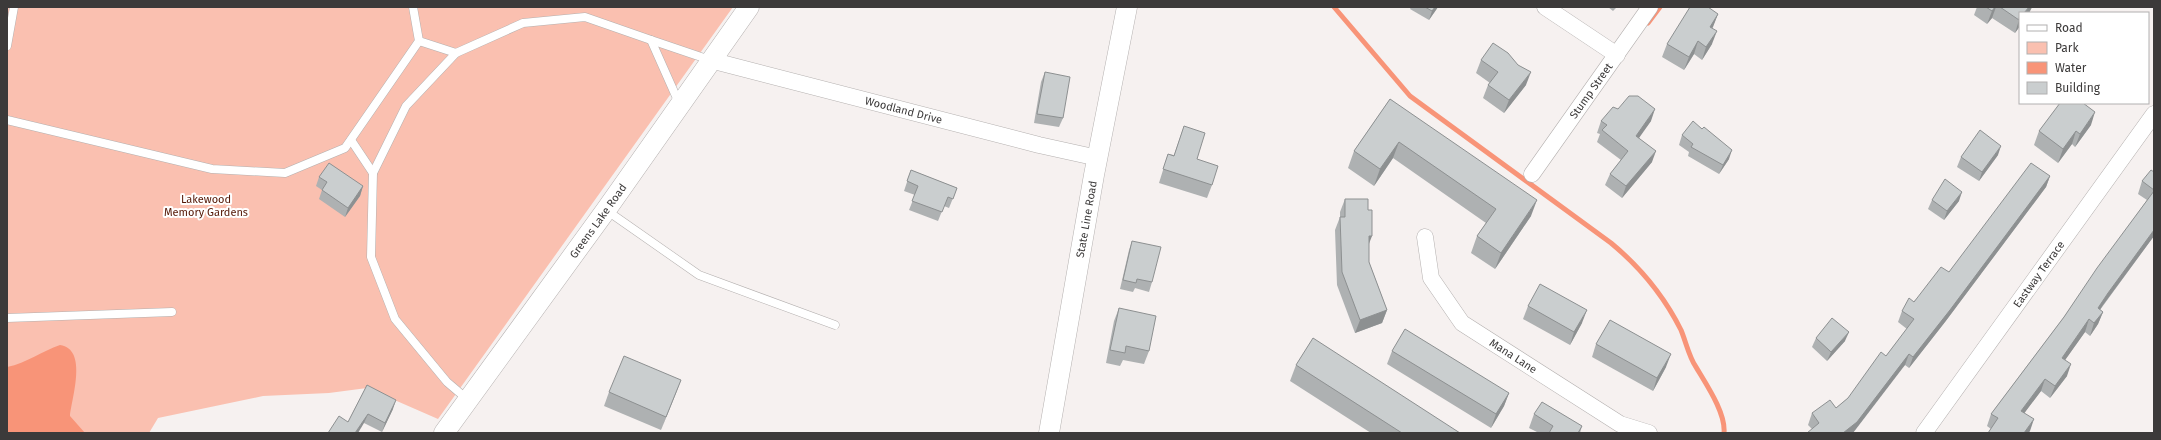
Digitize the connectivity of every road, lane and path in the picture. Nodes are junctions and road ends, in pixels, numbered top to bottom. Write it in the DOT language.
graph roads {
  1 [pos="413,7"];
  2 [pos="749,7"];
  3 [pos="1127,7"];
  4 [pos="1545,7"];
  5 [pos="1650,7"];
  6 [pos="12,8"];
  7 [pos="651,40"];
  8 [pos="419,41"];
  9 [pos="7,46"];
  10 [pos="456,53"];
  11 [pos="1617,54"];
  12 [pos="710,60"];
  13 [pos="680,105"];
  14 [pos="2154,114"];
  15 [pos="7,120"];
  16 [pos="351,140"];
  17 [pos="1098,158"];
  18 [pos="374,173"];
  19 [pos="1532,174"];
  20 [pos="606,210"];
  21 [pos="1425,237"];
  22 [pos="172,312"];
  23 [pos="7,318"];
  24 [pos="835,325"];
  25 [pos="467,399"];
  26 [pos="1618,428"];
  27 [pos="444,433"];
  28 [pos="1049,433"];
  29 [pos="1649,433"];
  30 [pos="1924,433"];
  1 -- 8 [label="lane"];
  2 -- 12 [label="street, Greens Lake Road"];
  3 -- 17 [label="street, State Line Road"];
  4 -- 11 [label="street"];
  5 -- 11 [label="street, Stump Street"];
  6 -- 9 [label="lane"];
  7 -- 10 [label="lane"];
  7 -- 12 [label="lane"];
  7 -- 13 [label="lane"];
  8 -- 10 [label="lane"];
  8 -- 16 [label="lane"];
  10 -- 18 [label="lane"];
  11 -- 19 [label="street, Stump Street"];
  12 -- 13 [label="street, Greens Lake Road"];
  12 -- 17 [label="street, Woodland Drive"];
  13 -- 20 [label="street, Greens Lake Road"];
  14 -- 30 [label="street, Eastway Terrace"];
  15 -- 16 [label="lane"];
  16 -- 18 [label="lane"];
  17 -- 28 [label="street, State Line Road"];
  18 -- 25 [label="lane"];
  20 -- 24 [label="lane"];
  20 -- 25 [label="street, Greens Lake Road"];
  21 -- 26 [label="street, Mana Lane"];
  22 -- 23 [label="lane"];
  25 -- 27 [label="street, Greens Lake Road"];
  26 -- 29 [label="street, Mana Lane"];
}
